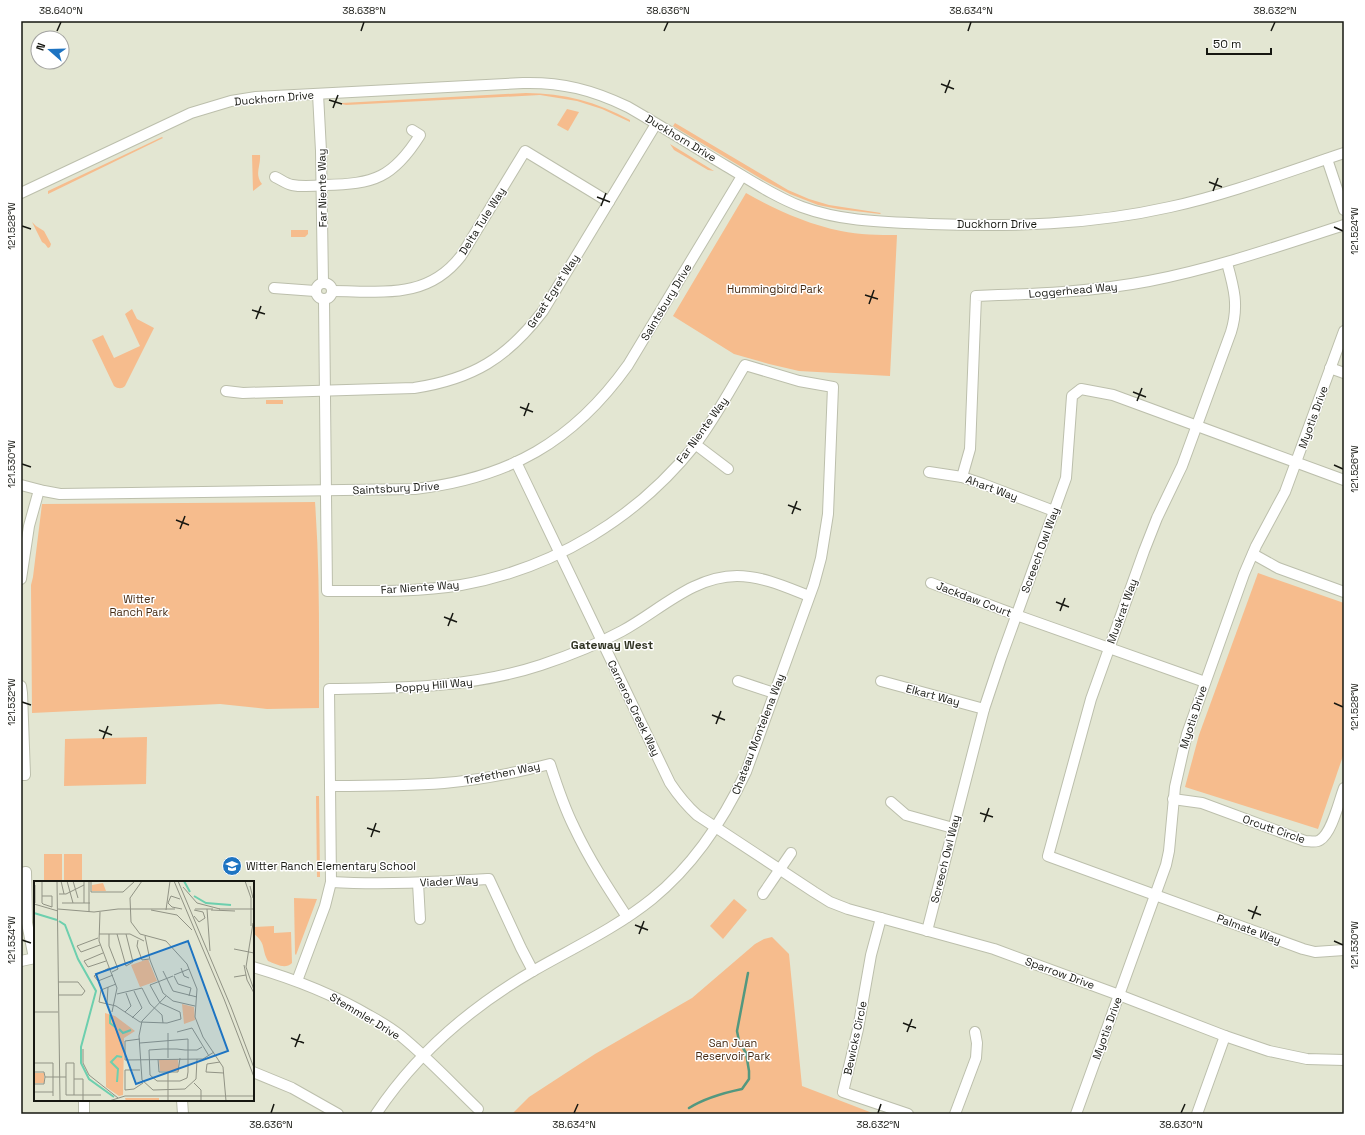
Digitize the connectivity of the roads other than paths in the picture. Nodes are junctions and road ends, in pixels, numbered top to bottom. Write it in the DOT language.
graph roads {
  1 [pos="318,94"];
  2 [pos="656,124"];
  3 [pos="412,130"];
  4 [pos="1344,153"];
  5 [pos="1327,159"];
  6 [pos="742,176"];
  7 [pos="275,177"];
  8 [pos="322,185"];
  9 [pos="21,193"];
  10 [pos="609,202"];
  11 [pos="1344,210"];
  12 [pos="1344,225"];
  13 [pos="1227,263"];
  14 [pos="323,283"];
  15 [pos="274,288"];
  16 [pos="315,291"];
  17 [pos="332,292"];
  18 [pos="324,300"];
  19 [pos="1344,331"];
  20 [pos="1330,368"];
  21 [pos="1344,373"];
  22 [pos="833,387"];
  23 [pos="325,390"];
  24 [pos="226,391"];
  25 [pos="1197,426"];
  26 [pos="695,444"];
  27 [pos="516,462"];
  28 [pos="1296,462"];
  29 [pos="728,470"];
  30 [pos="929,472"];
  31 [pos="962,477"];
  32 [pos="1344,480"];
  33 [pos="21,485"];
  34 [pos="38,490"];
  35 [pos="326,491"];
  36 [pos="1054,511"];
  37 [pos="560,553"];
  38 [pos="1253,554"];
  39 [pos="21,579"];
  40 [pos="931,582"];
  41 [pos="1344,592"];
  42 [pos="810,596"];
  43 [pos="1016,615"];
  44 [pos="602,641"];
  45 [pos="1109,647"];
  46 [pos="738,681"];
  47 [pos="881,681"];
  48 [pos="1205,682"];
  49 [pos="21,686"];
  50 [pos="774,693"];
  51 [pos="984,709"];
  52 [pos="21,775"];
  53 [pos="330,786"];
  54 [pos="1344,788"];
  55 [pos="1173,799"];
  56 [pos="891,802"];
  57 [pos="716,828"];
  58 [pos="953,828"];
  59 [pos="791,853"];
  60 [pos="780,870"];
  61 [pos="21,872"];
  62 [pos="331,882"];
  63 [pos="418,883"];
  64 [pos="763,894"];
  65 [pos="1156,895"];
  66 [pos="627,917"];
  67 [pos="881,918"];
  68 [pos="420,919"];
  69 [pos="927,931"];
  70 [pos="1344,950"];
  71 [pos="34,958"];
  72 [pos="21,961"];
  73 [pos="254,967"];
  74 [pos="533,971"];
  75 [pos="297,980"];
  76 [pos="1119,994"];
  77 [pos="975,1032"];
  78 [pos="1225,1036"];
  79 [pos="423,1056"];
  80 [pos="1344,1060"];
  81 [pos="254,1072"];
  82 [pos="84,1101"];
  83 [pos="182,1101"];
  84 [pos="478,1109"];
  85 [pos="84,1114"];
  86 [pos="183,1114"];
  87 [pos="338,1114"];
  88 [pos="376,1114"];
  89 [pos="908,1114"];
  90 [pos="955,1114"];
  91 [pos="1076,1114"];
  92 [pos="1197,1114"];
  1 -- 2 [label="street, Duckhorn Drive"];
  1 -- 8 [label="street, Far Niente Way"];
  1 -- 9 [label="street, Duckhorn Drive"];
  2 -- 6 [label="street, Duckhorn Drive"];
  2 -- 10 [label="street, Great Egret Way"];
  3 -- 8 [label="street"];
  4 -- 5 [label="street, Duckhorn Drive"];
  5 -- 6 [label="street, Duckhorn Drive"];
  5 -- 11 [label="street"];
  6 -- 27 [label="street, Saintsbury Drive"];
  7 -- 8 [label="street"];
  8 -- 14 [label="street, Far Niente Way"];
  10 -- 17 [label="street, Delta Tule Way"];
  10 -- 23 [label="street, Great Egret Way"];
  12 -- 13 [label="street, Loggerhead Way"];
  13 -- 25 [label="street, Muskrat Way"];
  13 -- 31 [label="street, Loggerhead Way"];
  14 -- 16 [label="street"];
  14 -- 17 [label="street"];
  15 -- 16 [label="street"];
  16 -- 18 [label="street"];
  17 -- 18 [label="street"];
  18 -- 23 [label="street, Far Niente Way"];
  19 -- 20 [label="street, Myotis Drive"];
  20 -- 21 [label="street"];
  20 -- 28 [label="street, Myotis Drive"];
  22 -- 26 [label="street, Far Niente Way"];
  22 -- 42 [label="street, Chateau Montelena Way"];
  23 -- 24 [label="street, Great Egret Way"];
  23 -- 35 [label="street, Far Niente Way"];
  25 -- 28 [label="street, Screech Owl Way"];
  25 -- 36 [label="street, Screech Owl Way"];
  25 -- 45 [label="street, Muskrat Way"];
  26 -- 29 [label="street"];
  26 -- 37 [label="street, Far Niente Way"];
  27 -- 35 [label="street, Saintsbury Drive"];
  27 -- 37 [label="street, Carneros Creek Way"];
  28 -- 32 [label="street, Screech Owl Way"];
  28 -- 38 [label="street, Myotis Drive"];
  30 -- 31 [label="street, Ahart Way"];
  31 -- 36 [label="street, Ahart Way"];
  33 -- 34 [label="street, Saintsbury Drive"];
  34 -- 35 [label="street, Saintsbury Drive"];
  34 -- 39 [label="street"];
  35 -- 37 [label="street, Far Niente Way"];
  36 -- 43 [label="street, Screech Owl Way"];
  37 -- 44 [label="street, Carneros Creek Way"];
  38 -- 41 [label="street"];
  38 -- 48 [label="street, Myotis Drive"];
  40 -- 43 [label="street, Jackdaw Court"];
  42 -- 44 [label="street, Poppy Hill Way"];
  42 -- 50 [label="street, Chateau Montelena Way"];
  43 -- 45 [label="street, Jackdaw Court"];
  43 -- 51 [label="street, Screech Owl Way"];
  44 -- 53 [label="street, Poppy Hill Way"];
  44 -- 57 [label="street, Carneros Creek Way"];
  45 -- 48 [label="street, Jackdaw Court"];
  45 -- 65 [label="street, Muskrat Way"];
  46 -- 50 [label="street"];
  47 -- 51 [label="street, Elkart Way"];
  48 -- 55 [label="street, Myotis Drive"];
  49 -- 52 [label="street"];
  50 -- 57 [label="street, Chateau Montelena Way"];
  51 -- 58 [label="street, Screech Owl Way"];
  53 -- 62 [label="street, Poppy Hill Way"];
  53 -- 66 [label="street, Trefethen Way"];
  54 -- 55 [label="street, Orcutt Circle"];
  55 -- 65 [label="street, Myotis Drive"];
  56 -- 58 [label="street"];
  57 -- 60 [label="street, Carneros Creek Way"];
  57 -- 66 [label="street, Chateau Montelena Way"];
  58 -- 69 [label="street, Screech Owl Way"];
  59 -- 60 [label="street"];
  60 -- 64 [label="street"];
  60 -- 67 [label="street, Sparrow Drive"];
  61 -- 71 [label="street"];
  62 -- 63 [label="street, Viader Way"];
  62 -- 75 [label="street, Poppy Hill Way"];
  63 -- 68 [label="street"];
  63 -- 74 [label="street, Viader Way"];
  65 -- 70 [label="street, Palmate Way"];
  65 -- 76 [label="street, Myotis Drive"];
  66 -- 74 [label="street, Chateau Montelena Way"];
  67 -- 69 [label="street, Sparrow Drive"];
  67 -- 89 [label="street, Bewicks Circle"];
  69 -- 76 [label="street, Sparrow Drive"];
  71 -- 72 [label="street"];
  73 -- 75 [label="street, Stemmler Drive"];
  74 -- 79 [label="street, Chateau Montelena Way"];
  75 -- 79 [label="street, Stemmler Drive"];
  76 -- 78 [label="street, Sparrow Drive"];
  76 -- 91 [label="street, Myotis Drive"];
  77 -- 90 [label="street"];
  78 -- 80 [label="street, Sparrow Drive"];
  78 -- 92 [label="street"];
  79 -- 84 [label="street, Stemmler Drive"];
  79 -- 88 [label="street, Chateau Montelena Way"];
  81 -- 87 [label="street"];
  82 -- 85 [label="street"];
  83 -- 86 [label="street"];
}
